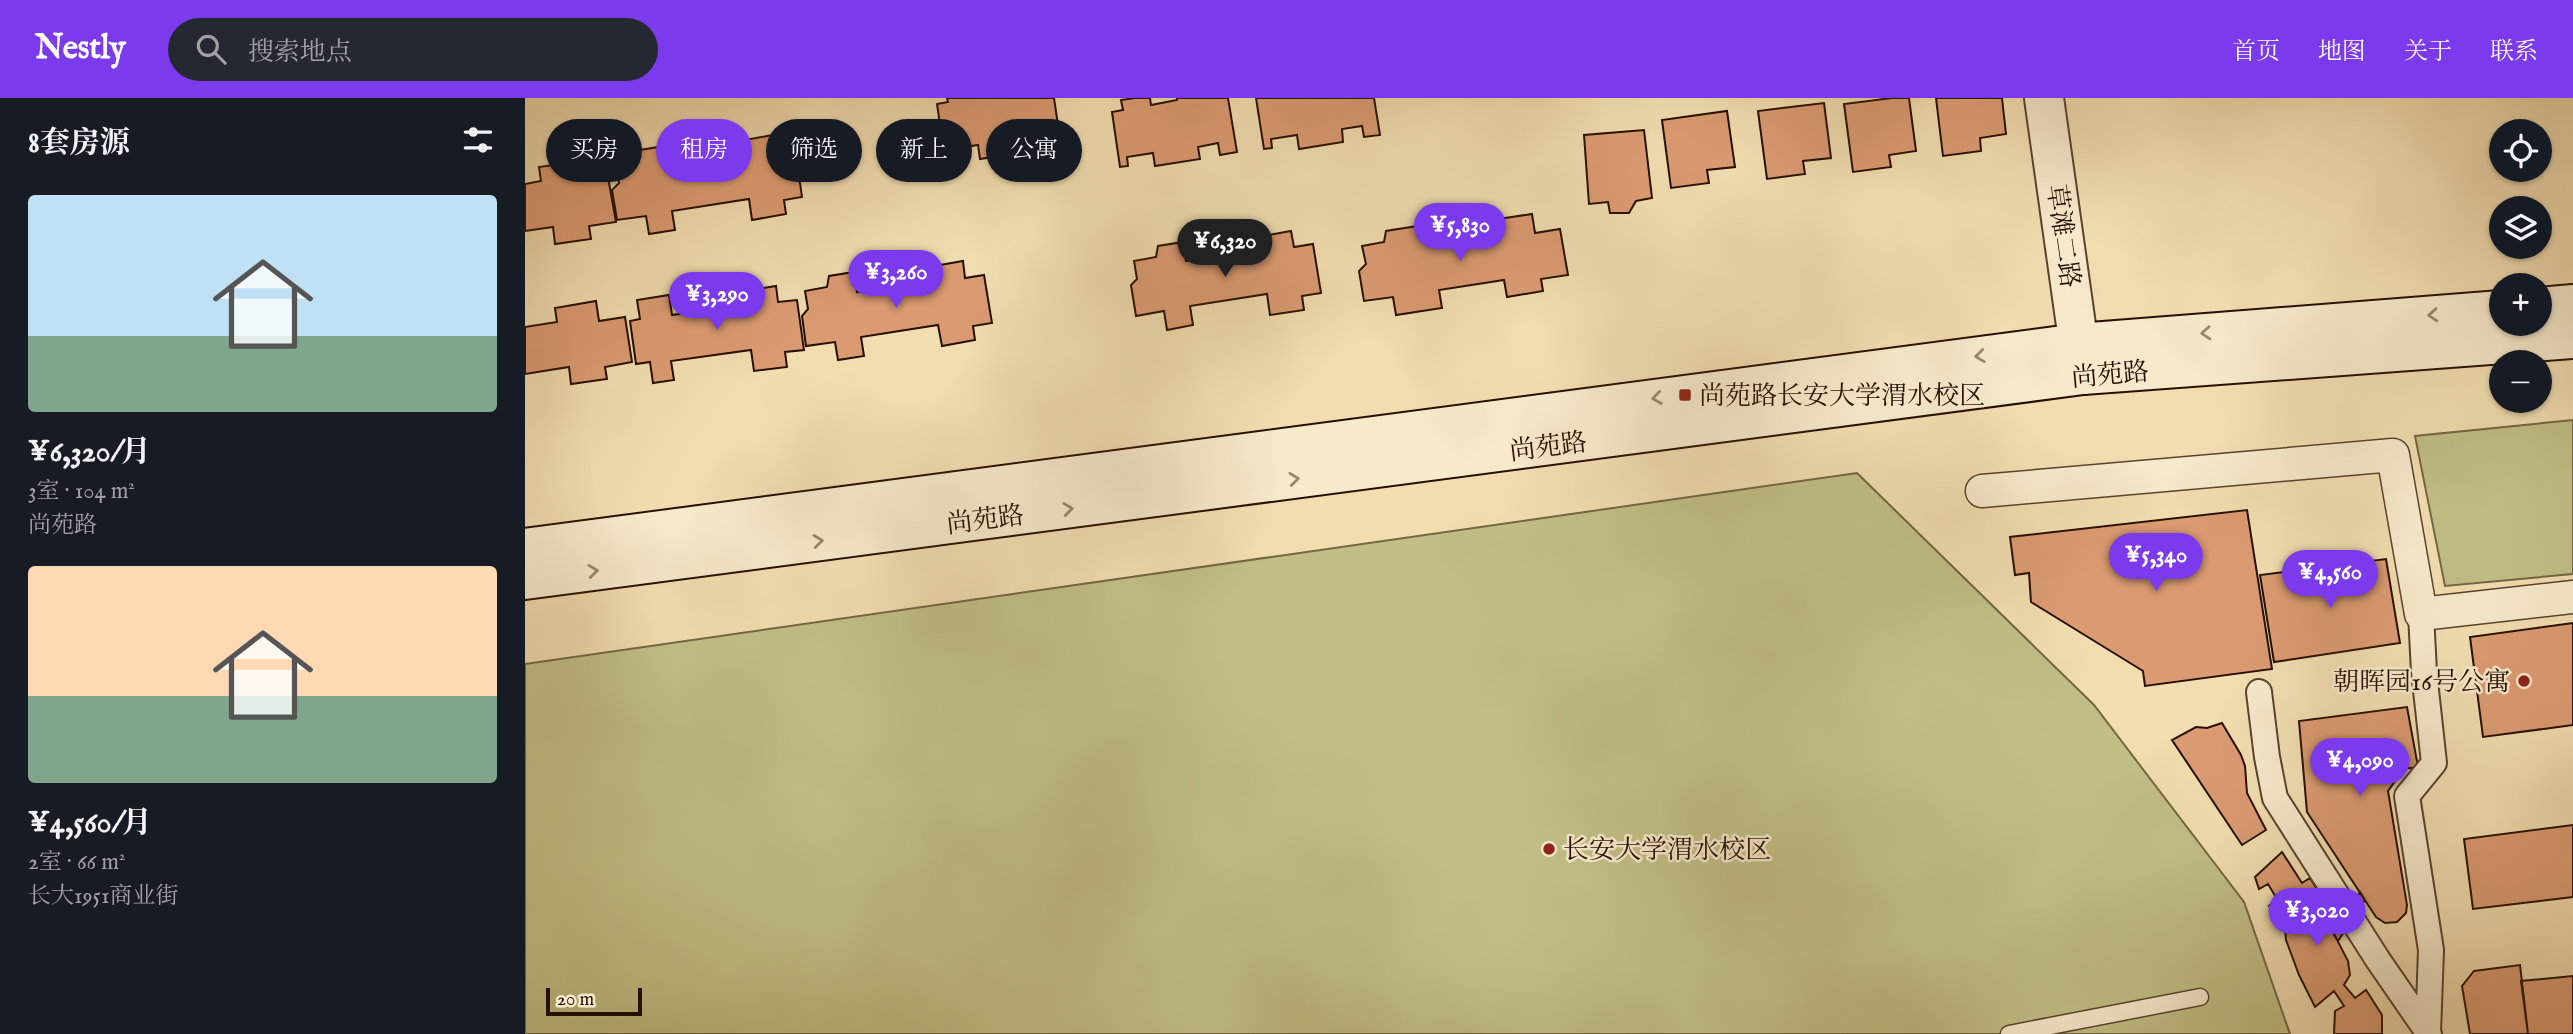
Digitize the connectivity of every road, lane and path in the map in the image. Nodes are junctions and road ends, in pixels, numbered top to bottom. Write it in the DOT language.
graph roads {
  1 [pos="2044,98"];
  2 [pos="2573,304"];
  3 [pos="2552,306"];
  4 [pos="2489,311"];
  5 [pos="2573,339"];
  6 [pos="2081,358"];
  7 [pos="1982,491"];
  8 [pos="525,548"];
  9 [pos="525,580"];
  10 [pos="2573,597"];
  11 [pos="2421,614"];
  12 [pos="2259,692"];
  13 [pos="2200,997"];
  14 [pos="2428,1033"];
  15 [pos="2009,1034"];
  1 -- 6 [label="main road, 草滩二路"];
  2 -- 3 [label="main road"];
  4 -- 6 [label="main road, 尚苑路, one-way"];
  5 -- 6 [label="main road, 尚苑路"];
  6 -- 8 [label="main road, 尚苑路, one-way"];
  9 -- 6 [label="main road, 尚苑路, one-way"];
  7 -- 11 [label="street"];
  10 -- 11 [label="street"];
  11 -- 14 [label="street"];
  12 -- 14 [label="street"];
  13 -- 15 [label="lane"];
}
